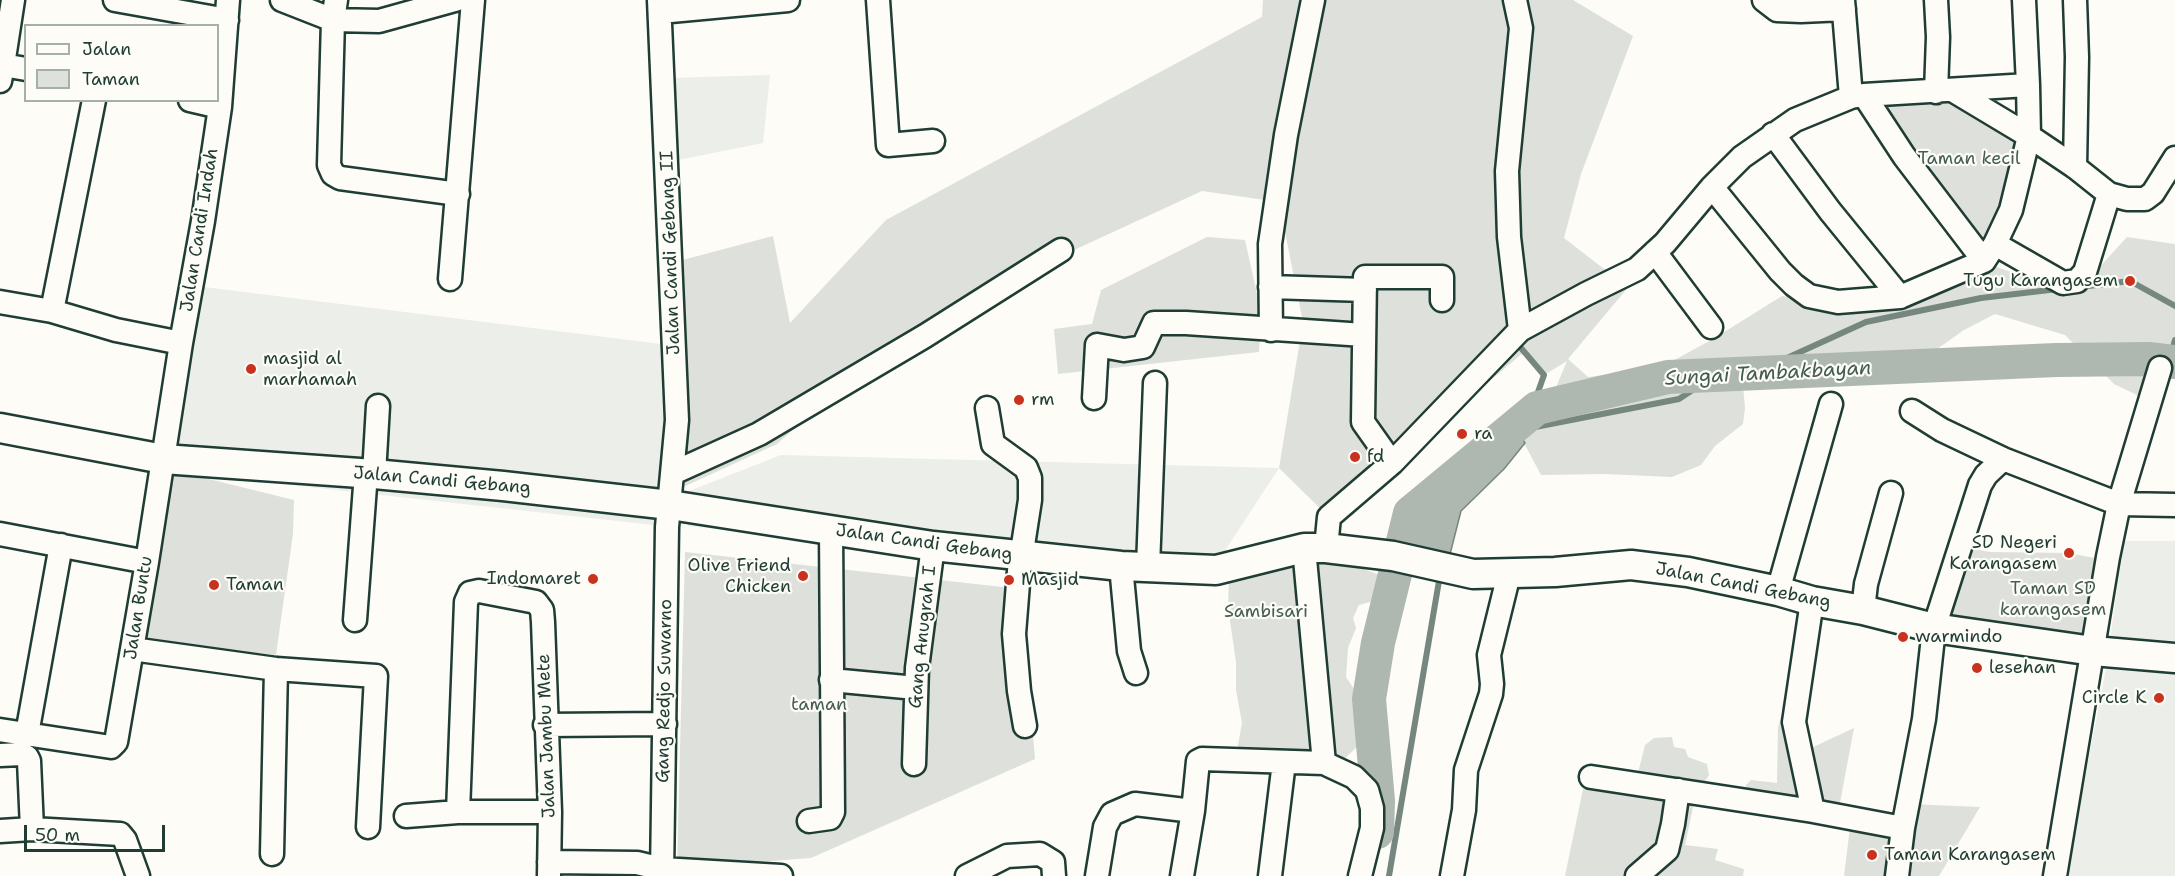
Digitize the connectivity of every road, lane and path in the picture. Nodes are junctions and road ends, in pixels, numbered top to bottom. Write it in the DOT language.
graph roads {
  1 [pos="13,0"];
  2 [pos="115,0"];
  3 [pos="282,0"];
  4 [pos="455,0"];
  5 [pos="473,0"];
  6 [pos="788,0"];
  7 [pos="878,0"];
  8 [pos="1313,0"];
  9 [pos="1515,0"];
  10 [pos="1764,0"];
  11 [pos="1936,0"];
  12 [pos="2024,0"];
  13 [pos="2075,0"];
  14 [pos="1844,5"];
  15 [pos="659,6"];
  16 [pos="228,10"];
  17 [pos="334,10"];
  18 [pos="24,69"];
  19 [pos="1,70"];
  20 [pos="2028,85"];
  21 [pos="1945,91"];
  22 [pos="1858,96"];
  23 [pos="94,102"];
  24 [pos="198,102"];
  25 [pos="219,107"];
  26 [pos="1773,134"];
  27 [pos="2030,136"];
  28 [pos="933,141"];
  29 [pos="2175,158"];
  30 [pos="2075,167"];
  31 [pos="1712,187"];
  32 [pos="458,194"];
  33 [pos="2109,194"];
  34 [pos="1061,250"];
  35 [pos="1655,252"];
  36 [pos="1990,253"];
  37 [pos="450,279"];
  38 [pos="1270,287"];
  39 [pos="1365,290"];
  40 [pos="1900,297"];
  41 [pos="1442,300"];
  42 [pos="0,302"];
  43 [pos="52,311"];
  44 [pos="1712,327"];
  45 [pos="1271,330"];
  46 [pos="1519,332"];
  47 [pos="1364,334"];
  48 [pos="181,344"];
  49 [pos="2160,368"];
  50 [pos="1155,383"];
  51 [pos="1094,398"];
  52 [pos="1831,404"];
  53 [pos="378,406"];
  54 [pos="987,408"];
  55 [pos="1912,411"];
  56 [pos="0,428"];
  57 [pos="163,459"];
  58 [pos="2003,459"];
  59 [pos="1392,463"];
  60 [pos="673,473"];
  61 [pos="370,474"];
  62 [pos="1891,493"];
  63 [pos="2128,504"];
  64 [pos="670,505"];
  65 [pos="2175,505"];
  66 [pos="831,530"];
  67 [pos="0,534"];
  68 [pos="61,545"];
  69 [pos="933,546"];
  70 [pos="1315,548"];
  71 [pos="1022,556"];
  72 [pos="147,562"];
  73 [pos="1134,567"];
  74 [pos="1509,573"];
  75 [pos="1778,591"];
  76 [pos="1812,601"];
  77 [pos="1863,610"];
  78 [pos="355,620"];
  79 [pos="1934,628"];
  80 [pos="132,649"];
  81 [pos="2093,651"];
  82 [pos="2175,658"];
  83 [pos="276,669"];
  84 [pos="1136,673"];
  85 [pos="831,680"];
  86 [pos="916,688"];
  87 [pos="665,724"];
  88 [pos="545,725"];
  89 [pos="1025,726"];
  90 [pos="0,730"];
  91 [pos="27,734"];
  92 [pos="0,755"];
  93 [pos="1284,762"];
  94 [pos="1324,763"];
  95 [pos="914,764"];
  96 [pos="1591,777"];
  97 [pos="1678,790"];
  98 [pos="1813,811"];
  99 [pos="458,812"];
  100 [pos="550,812"];
  101 [pos="1193,812"];
  102 [pos="406,816"];
  103 [pos="809,821"];
  104 [pos="368,827"];
  105 [pos="1903,828"];
  106 [pos="32,829"];
  107 [pos="0,831"];
  108 [pos="272,854"];
  109 [pos="549,869"];
  110 [pos="662,873"];
  111 [pos="138,876"];
  112 [pos="781,876"];
  113 [pos="967,876"];
  114 [pos="1054,876"];
  115 [pos="1097,876"];
  116 [pos="1182,876"];
  117 [pos="1270,876"];
  118 [pos="1360,876"];
  119 [pos="1452,876"];
  120 [pos="1637,876"];
  121 [pos="1897,876"];
  122 [pos="2055,876"];
  1 -- 19 [label="street"];
  2 -- 16 [label="street"];
  3 -- 17 [label="street"];
  4 -- 17 [label="street"];
  5 -- 32 [label="street"];
  6 -- 15 [label="street"];
  7 -- 28 [label="street"];
  8 -- 38 [label="street"];
  9 -- 46 [label="street"];
  10 -- 14 [label="street"];
  11 -- 21 [label="street"];
  12 -- 20 [label="street"];
  13 -- 30 [label="street"];
  14 -- 22 [label="street"];
  15 -- 60 [label="street, Jalan Candi Gebang II"];
  16 -- 25 [label="street, Jalan Candi Indah"];
  17 -- 32 [label="street"];
  18 -- 19 [label="street"];
  20 -- 21 [label="street"];
  20 -- 27 [label="street"];
  21 -- 22 [label="street"];
  21 -- 27 [label="street"];
  22 -- 26 [label="street"];
  22 -- 36 [label="street"];
  23 -- 43 [label="street"];
  24 -- 25 [label="street"];
  25 -- 48 [label="street, Jalan Candi Indah"];
  26 -- 31 [label="street"];
  26 -- 40 [label="street"];
  27 -- 30 [label="street"];
  27 -- 36 [label="street"];
  29 -- 33 [label="street"];
  30 -- 33 [label="street"];
  31 -- 35 [label="street"];
  31 -- 40 [label="street"];
  32 -- 37 [label="street"];
  33 -- 36 [label="street"];
  34 -- 60 [label="street"];
  35 -- 44 [label="street"];
  35 -- 46 [label="street"];
  36 -- 40 [label="street"];
  38 -- 39 [label="street"];
  38 -- 45 [label="street"];
  39 -- 41 [label="street"];
  39 -- 47 [label="street"];
  42 -- 43 [label="street"];
  43 -- 48 [label="street"];
  45 -- 47 [label="street"];
  45 -- 51 [label="street"];
  46 -- 59 [label="street"];
  47 -- 59 [label="street"];
  48 -- 57 [label="street, Jalan Candi Indah"];
  49 -- 63 [label="street"];
  50 -- 73 [label="street"];
  52 -- 75 [label="street"];
  53 -- 61 [label="street"];
  54 -- 71 [label="street"];
  55 -- 58 [label="street"];
  56 -- 57 [label="main road, Jalan Candi Gebang"];
  57 -- 61 [label="main road, Jalan Candi Gebang"];
  57 -- 72 [label="street, Jalan Buntu"];
  58 -- 63 [label="street"];
  58 -- 79 [label="street"];
  59 -- 70 [label="street"];
  60 -- 64 [label="street, Jalan Candi Gebang II"];
  61 -- 64 [label="main road, Jalan Candi Gebang"];
  61 -- 78 [label="street"];
  62 -- 77 [label="street"];
  63 -- 65 [label="street"];
  63 -- 81 [label="street"];
  64 -- 66 [label="main road, Jalan Candi Gebang"];
  64 -- 87 [label="street, Gang Redjo Suwarno"];
  66 -- 69 [label="main road, Jalan Candi Gebang"];
  66 -- 85 [label="street"];
  67 -- 68 [label="street"];
  68 -- 72 [label="street"];
  68 -- 91 [label="street"];
  69 -- 71 [label="main road, Jalan Candi Gebang"];
  69 -- 86 [label="street, Gang Anugrah I"];
  70 -- 73 [label="main road, Jalan Candi Gebang"];
  70 -- 74 [label="main road, Jalan Candi Gebang"];
  70 -- 94 [label="street"];
  71 -- 73 [label="main road, Jalan Candi Gebang"];
  71 -- 89 [label="street"];
  72 -- 80 [label="street, Jalan Buntu"];
  73 -- 84 [label="street"];
  74 -- 75 [label="main road, Jalan Candi Gebang"];
  74 -- 119 [label="street"];
  75 -- 76 [label="main road, Jalan Candi Gebang"];
  76 -- 77 [label="main road, Jalan Candi Gebang"];
  76 -- 98 [label="street"];
  77 -- 79 [label="main road, Jalan Candi Gebang"];
  79 -- 81 [label="main road, Jalan Candi Gebang"];
  79 -- 105 [label="street"];
  80 -- 83 [label="street"];
  80 -- 91 [label="street, Jalan Buntu"];
  81 -- 82 [label="main road, Jalan Candi Gebang"];
  81 -- 122 [label="street"];
  83 -- 104 [label="street"];
  83 -- 108 [label="street"];
  85 -- 86 [label="street"];
  85 -- 103 [label="street"];
  86 -- 95 [label="street, Gang Anugrah I"];
  87 -- 88 [label="street"];
  87 -- 110 [label="street, Gang Redjo Suwarno"];
  88 -- 99 [label="street, Jalan Jambu Mete"];
  88 -- 100 [label="street, Jalan Jambu Mete"];
  90 -- 91 [label="street"];
  92 -- 106 [label="street"];
  93 -- 94 [label="street"];
  93 -- 101 [label="street"];
  93 -- 117 [label="street"];
  94 -- 118 [label="street"];
  96 -- 97 [label="street"];
  97 -- 98 [label="street"];
  97 -- 120 [label="street"];
  98 -- 105 [label="street"];
  99 -- 100 [label="street"];
  99 -- 102 [label="street"];
  100 -- 109 [label="street, Jalan Jambu Mete"];
  101 -- 115 [label="street"];
  101 -- 116 [label="street"];
  105 -- 121 [label="street"];
  106 -- 107 [label="street"];
  106 -- 111 [label="street"];
  109 -- 110 [label="street"];
  110 -- 112 [label="street"];
  113 -- 114 [label="street"];
}
